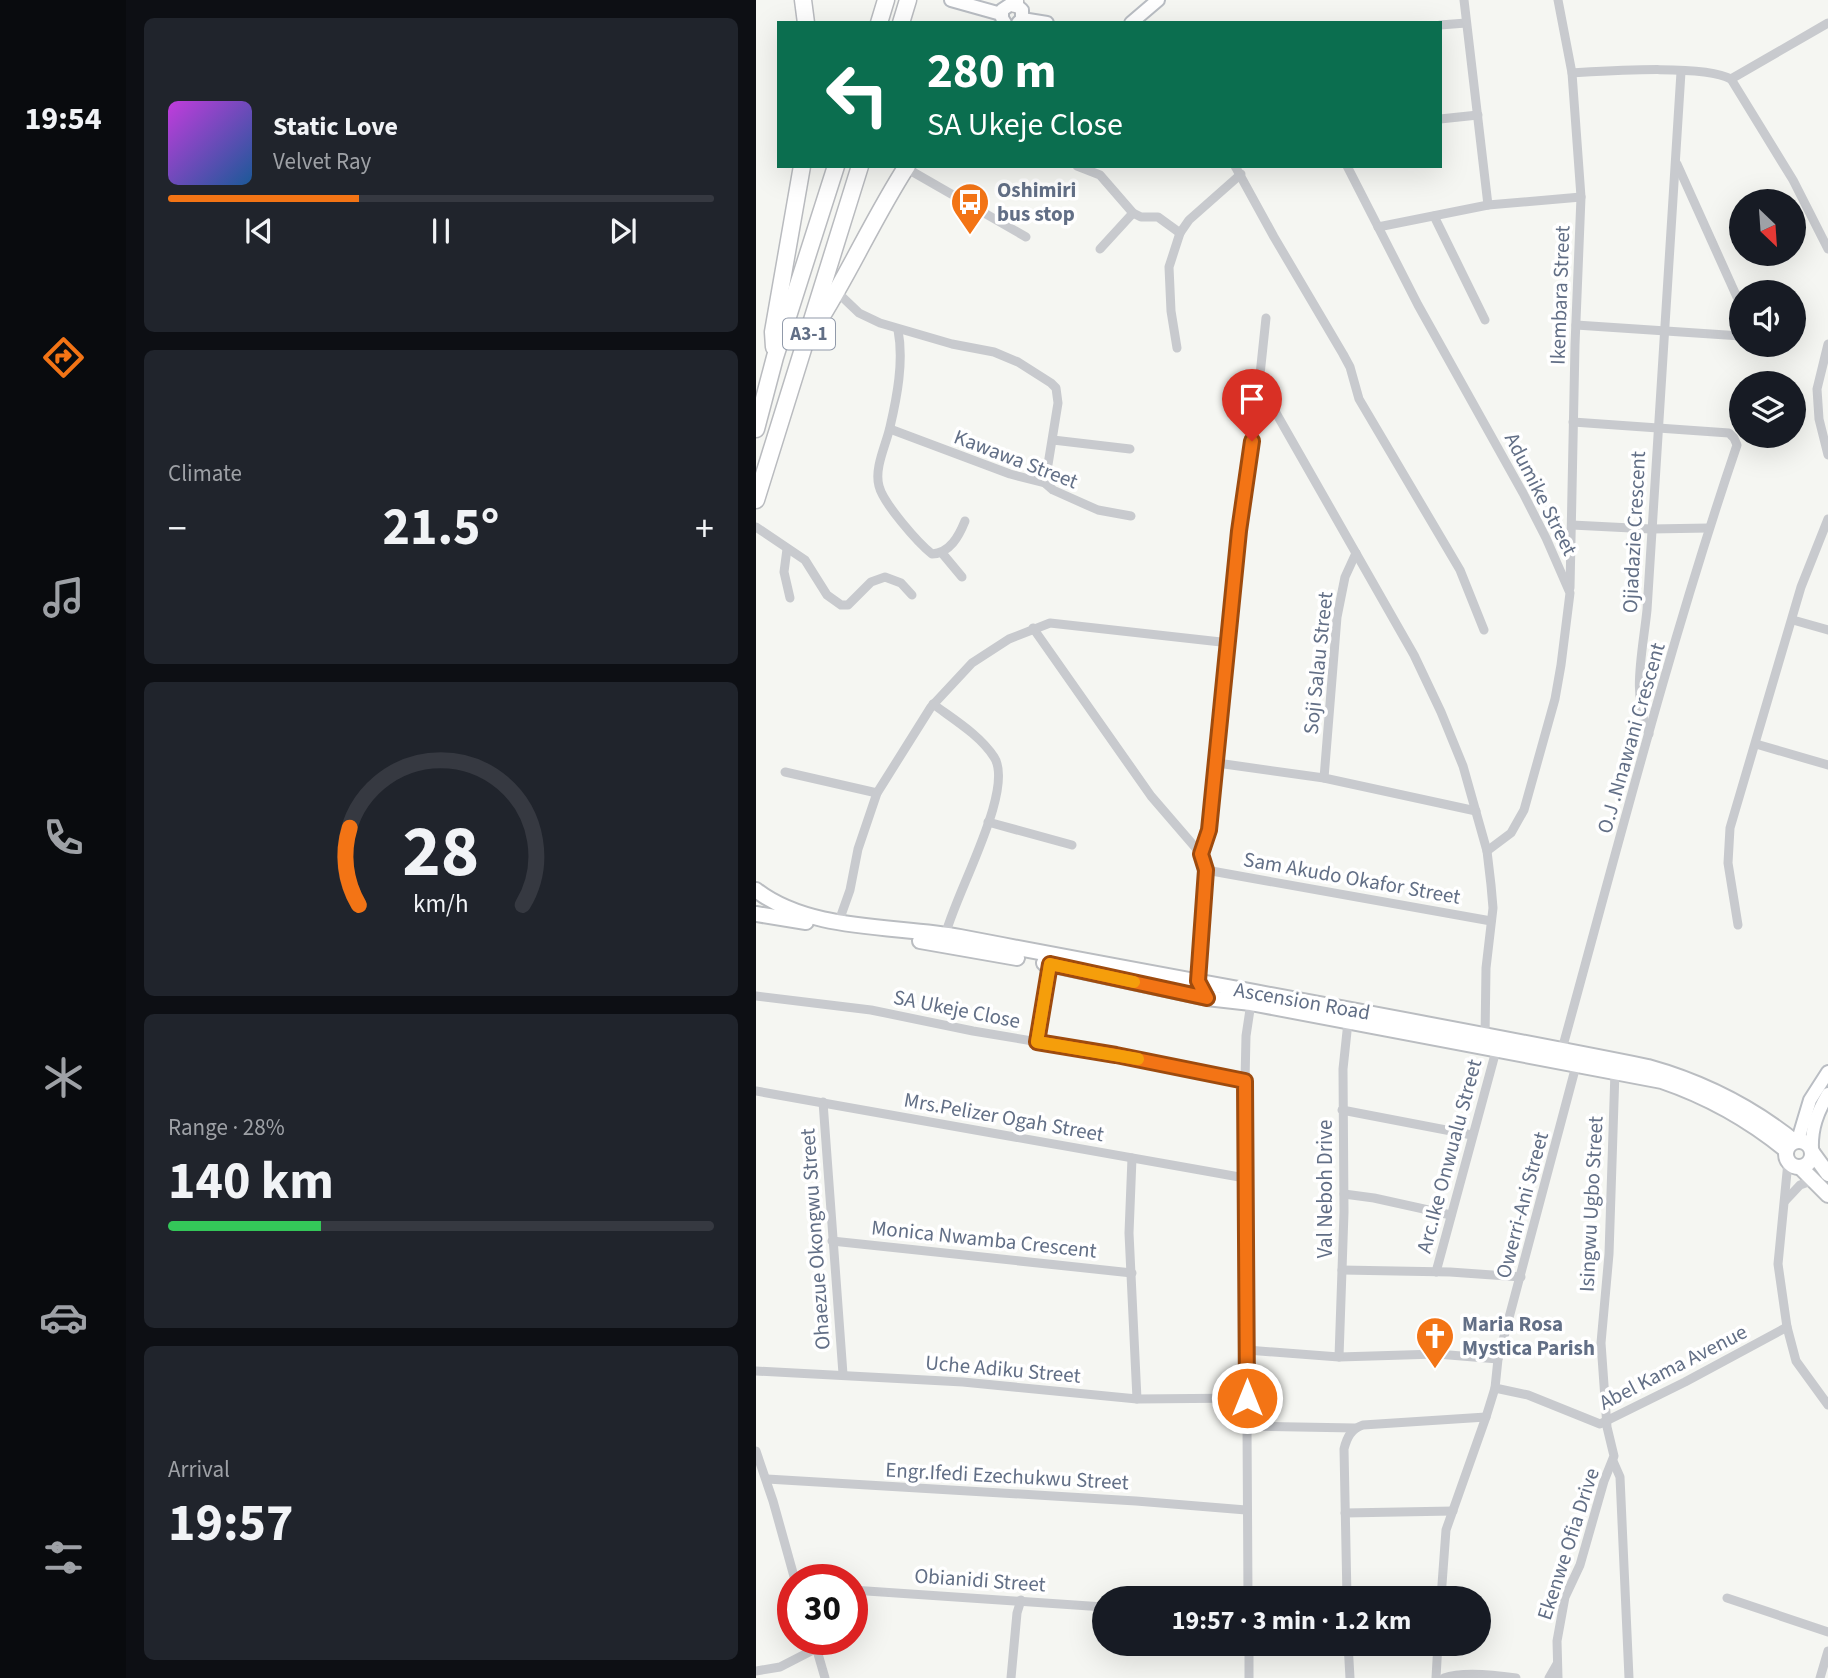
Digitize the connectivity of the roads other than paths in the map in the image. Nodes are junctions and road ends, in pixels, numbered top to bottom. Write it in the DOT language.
graph roads {
  1 [pos="803,0"];
  2 [pos="886,0"];
  3 [pos="908,0"];
  4 [pos="951,0"];
  5 [pos="1157,0"];
  6 [pos="1464,0"];
  7 [pos="1558,0"];
  8 [pos="1013,14"];
  9 [pos="806,21"];
  10 [pos="880,21"];
  11 [pos="902,21"];
  12 [pos="1039,21"];
  13 [pos="1137,21"];
  14 [pos="1466,23"];
  15 [pos="1828,23"];
  16 [pos="1442,25"];
  17 [pos="1681,72"];
  18 [pos="1572,73"];
  19 [pos="1731,79"];
  20 [pos="1478,115"];
  21 [pos="1442,119"];
  22 [pos="1676,162"];
  23 [pos="802,168"];
  24 [pos="835,168"];
  25 [pos="859,168"];
  26 [pos="906,168"];
  27 [pos="909,168"];
  28 [pos="1082,168"];
  29 [pos="1347,168"];
  30 [pos="1238,170"];
  31 [pos="1581,197"];
  32 [pos="1488,205"];
  33 [pos="1133,213"];
  34 [pos="1434,216"];
  35 [pos="1378,228"];
  36 [pos="1180,233"];
  37 [pos="1026,237"];
  38 [pos="1100,249"];
  39 [pos="1828,249"];
  40 [pos="1729,280"];
  41 [pos="837,292"];
  42 [pos="1266,318"];
  43 [pos="1485,320"];
  44 [pos="1576,325"];
  45 [pos="898,330"];
  46 [pos="1665,331"];
  47 [pos="1729,335"];
  48 [pos="807,341"];
  49 [pos="1828,344"];
  50 [pos="1177,348"];
  51 [pos="775,357"];
  52 [pos="1259,383"];
  53 [pos="1573,422"];
  54 [pos="756,429"];
  55 [pos="890,429"];
  56 [pos="1658,429"];
  57 [pos="1053,440"];
  58 [pos="1130,449"];
  59 [pos="1828,455"];
  60 [pos="1045,483"];
  61 [pos="756,500"];
  62 [pos="1131,516"];
  63 [pos="1828,519"];
  64 [pos="965,521"];
  65 [pos="1572,525"];
  66 [pos="756,527"];
  67 [pos="1709,528"];
  68 [pos="1651,529"];
  69 [pos="787,549"];
  70 [pos="942,553"];
  71 [pos="1356,553"];
  72 [pos="962,578"];
  73 [pos="1570,593"];
  74 [pos="912,595"];
  75 [pos="790,598"];
  76 [pos="1793,620"];
  77 [pos="1033,628"];
  78 [pos="1484,630"];
  79 [pos="1828,631"];
  80 [pos="1230,643"];
  81 [pos="933,704"];
  82 [pos="1649,734"];
  83 [pos="1756,744"];
  84 [pos="1217,764"];
  85 [pos="1828,765"];
  86 [pos="785,772"];
  87 [pos="1324,778"];
  88 [pos="877,793"];
  89 [pos="1476,811"];
  90 [pos="989,822"];
  91 [pos="1072,845"];
  92 [pos="1487,851"];
  93 [pos="1201,854"];
  94 [pos="1206,870"];
  95 [pos="756,890"];
  96 [pos="756,914"];
  97 [pos="839,921"];
  98 [pos="1491,921"];
  99 [pos="1738,925"];
  100 [pos="944,939"];
  101 [pos="1051,960"];
  102 [pos="1198,981"];
  103 [pos="756,996"];
  104 [pos="1207,998"];
  105 [pos="1251,1003"];
  106 [pos="1348,1022"];
  107 [pos="1037,1042"];
  108 [pos="1491,1042"];
  109 [pos="1561,1055"];
  110 [pos="1578,1058"];
  111 [pos="1615,1071"];
  112 [pos="1828,1072"];
  113 [pos="1245,1081"];
  114 [pos="756,1091"];
  115 [pos="1828,1094"];
  116 [pos="823,1102"];
  117 [pos="1342,1110"];
  118 [pos="1472,1135"];
  119 [pos="1812,1151"];
  120 [pos="1793,1152"];
  121 [pos="1132,1158"];
  122 [pos="1828,1174"];
  123 [pos="1245,1178"];
  124 [pos="1814,1180"];
  125 [pos="1343,1194"];
  126 [pos="1828,1195"];
  127 [pos="1784,1203"];
  128 [pos="1451,1215"];
  129 [pos="832,1241"];
  130 [pos="1342,1270"];
  131 [pos="1436,1272"];
  132 [pos="1132,1273"];
  133 [pos="1521,1277"];
  134 [pos="1787,1327"];
  135 [pos="1247,1350"];
  136 [pos="1339,1357"];
  137 [pos="1499,1359"];
  138 [pos="756,1371"];
  139 [pos="844,1374"];
  140 [pos="1495,1388"];
  141 [pos="1247,1398"];
  142 [pos="1137,1399"];
  143 [pos="1828,1405"];
  144 [pos="1486,1417"];
  145 [pos="1607,1422"];
  146 [pos="1246,1426"];
  147 [pos="1355,1428"];
  148 [pos="756,1451"];
  149 [pos="1614,1461"];
  150 [pos="767,1479"];
  151 [pos="1246,1510"];
  152 [pos="1452,1511"];
  153 [pos="1345,1514"];
  154 [pos="791,1564"];
  155 [pos="1248,1586"];
  156 [pos="1347,1586"];
  157 [pos="1441,1586"];
  158 [pos="868,1591"];
  159 [pos="1727,1598"];
  160 [pos="1021,1600"];
  161 [pos="1092,1606"];
  162 [pos="1828,1632"];
  163 [pos="1828,1651"];
  164 [pos="798,1655"];
  165 [pos="818,1655"];
  166 [pos="1249,1656"];
  167 [pos="1349,1656"];
  168 [pos="1437,1656"];
  169 [pos="1558,1664"];
  170 [pos="756,1671"];
  171 [pos="825,1678"];
  172 [pos="1011,1678"];
  173 [pos="1249,1678"];
  174 [pos="1350,1678"];
  175 [pos="1436,1678"];
  176 [pos="1444,1678"];
  177 [pos="1516,1678"];
  178 [pos="1549,1678"];
  179 [pos="1558,1678"];
  180 [pos="1629,1678"];
  181 [pos="1820,1678"];
  1 -- 9 [label="highway"];
  2 -- 10 [label="highway"];
  3 -- 11 [label="highway"];
  4 -- 8 [label="main road"];
  5 -- 13 [label="main road"];
  6 -- 14 [label="street"];
  7 -- 18 [label="street, Ikembara Street"];
  8 -- 12 [label="main road"];
  14 -- 16 [label="street"];
  14 -- 20 [label="street"];
  15 -- 19 [label="street"];
  17 -- 18 [label="street"];
  17 -- 19 [label="street"];
  17 -- 22 [label="street, Ojiadazie Crescent"];
  18 -- 31 [label="street, Ikembara Street"];
  19 -- 39 [label="street"];
  20 -- 21 [label="street"];
  20 -- 32 [label="street"];
  22 -- 40 [label="street"];
  22 -- 46 [label="street, Ojiadazie Crescent"];
  23 -- 51 [label="highway"];
  24 -- 51 [label="highway, A3-1"];
  25 -- 48 [label="highway, A3-1"];
  26 -- 41 [label="highway"];
  27 -- 37 [label="street"];
  28 -- 33 [label="street"];
  29 -- 35 [label="street, Adumike Street"];
  30 -- 36 [label="street"];
  30 -- 78 [label="street"];
  31 -- 32 [label="street"];
  31 -- 44 [label="street, Ikembara Street"];
  32 -- 34 [label="street"];
  33 -- 36 [label="street"];
  33 -- 38 [label="street"];
  34 -- 35 [label="street"];
  34 -- 43 [label="street"];
  35 -- 73 [label="street, Adumike Street"];
  36 -- 50 [label="street"];
  41 -- 45 [label="street"];
  41 -- 48 [label="highway"];
  42 -- 52 [label="street"];
  44 -- 46 [label="street"];
  44 -- 53 [label="street, Ikembara Street"];
  45 -- 55 [label="street"];
  45 -- 57 [label="street"];
  46 -- 47 [label="street"];
  46 -- 56 [label="street, Ojiadazie Crescent"];
  48 -- 61 [label="highway, A3-1"];
  49 -- 59 [label="street"];
  51 -- 54 [label="highway, A3-1"];
  52 -- 71 [label="street, Arc.Ike Onwualu Street"];
  52 -- 80 [label="street"];
  53 -- 56 [label="street"];
  53 -- 65 [label="street, Ikembara Street"];
  55 -- 60 [label="street, Kawawa Street"];
  55 -- 70 [label="street"];
  56 -- 67 [label="street, O.J .Nnawani Crescent"];
  56 -- 68 [label="street, Ojiadazie Crescent"];
  57 -- 58 [label="street"];
  57 -- 60 [label="street"];
  60 -- 62 [label="street, Kawawa Street"];
  63 -- 76 [label="street"];
  64 -- 70 [label="street"];
  65 -- 68 [label="street"];
  65 -- 73 [label="street, Ikembara Street"];
  66 -- 69 [label="street"];
  67 -- 68 [label="street"];
  67 -- 82 [label="street, O.J .Nnawani Crescent"];
  68 -- 82 [label="street, Ojiadazie Crescent"];
  69 -- 74 [label="street"];
  69 -- 75 [label="street"];
  70 -- 72 [label="street"];
  71 -- 87 [label="street, Soji Salau Street"];
  71 -- 89 [label="street, Arc.Ike Onwualu Street"];
  73 -- 92 [label="street"];
  76 -- 79 [label="street"];
  76 -- 83 [label="street"];
  77 -- 80 [label="street"];
  77 -- 81 [label="street"];
  77 -- 93 [label="street"];
  80 -- 84 [label="street"];
  81 -- 88 [label="street"];
  81 -- 90 [label="street"];
  82 -- 109 [label="street, O.J .Nnawani Crescent"];
  83 -- 85 [label="street"];
  83 -- 99 [label="street"];
  84 -- 87 [label="street"];
  84 -- 93 [label="street"];
  86 -- 88 [label="street"];
  87 -- 89 [label="street"];
  88 -- 97 [label="street"];
  89 -- 92 [label="street, Arc.Ike Onwualu Street"];
  90 -- 91 [label="street"];
  90 -- 100 [label="street"];
  92 -- 98 [label="street, Arc.Ike Onwualu Street"];
  93 -- 94 [label="street"];
  94 -- 98 [label="street, Sam Akudo Okafor Street"];
  94 -- 102 [label="street"];
  95 -- 97 [label="main road, Ascension Road"];
  96 -- 100 [label="main road, Ascension Road"];
  97 -- 100 [label="main road, Ascension Road"];
  98 -- 108 [label="street, Arc.Ike Onwualu Street"];
  100 -- 101 [label="main road, Ascension Road"];
  101 -- 102 [label="main road, Ascension Road"];
  101 -- 104 [label="main road, Ascension Road"];
  101 -- 107 [label="street, SA Ukeje Close"];
  102 -- 104 [label="street"];
  102 -- 108 [label="main road, Ascension Road"];
  103 -- 107 [label="street, SA Ukeje Close"];
  104 -- 105 [label="main road, Ascension Road"];
  105 -- 106 [label="main road, Ascension Road"];
  105 -- 113 [label="street"];
  106 -- 108 [label="main road, Ascension Road"];
  106 -- 117 [label="street, Val Neboh Drive"];
  107 -- 113 [label="street, SA Ukeje Close"];
  108 -- 109 [label="main road, Ascension Road"];
  108 -- 118 [label="street, Arc.Ike Onwualu Street"];
  109 -- 110 [label="main road, Ascension Road"];
  110 -- 111 [label="main road, Ascension Road"];
  110 -- 120 [label="main road, Ascension Road"];
  110 -- 133 [label="street, Owerri-Ani Street"];
  111 -- 120 [label="main road, Ascension Road"];
  111 -- 145 [label="street, Isingwu Ugbo Street"];
  112 -- 120 [label="main road"];
  113 -- 123 [label="street"];
  114 -- 116 [label="street, Mrs.Pelizer Ogah Street"];
  115 -- 119 [label="main road"];
  116 -- 121 [label="street, Mrs.Pelizer Ogah Street"];
  116 -- 129 [label="street, Ohaezue Okongwu Street"];
  117 -- 118 [label="street"];
  117 -- 125 [label="street, Val Neboh Drive"];
  118 -- 128 [label="street, Arc.Ike Onwualu Street"];
  119 -- 120 [label="main road"];
  119 -- 120 [label="main road"];
  119 -- 122 [label="main road"];
  120 -- 124 [label="main road"];
  120 -- 127 [label="street"];
  121 -- 123 [label="street, Mrs.Pelizer Ogah Street"];
  121 -- 132 [label="street"];
  123 -- 135 [label="street"];
  124 -- 126 [label="main road"];
  124 -- 127 [label="street"];
  125 -- 128 [label="street"];
  125 -- 130 [label="street, Val Neboh Drive"];
  127 -- 134 [label="street"];
  128 -- 131 [label="street, Arc.Ike Onwualu Street"];
  129 -- 132 [label="street, Monica Nwamba Crescent"];
  129 -- 139 [label="street, Ohaezue Okongwu Street"];
  130 -- 131 [label="street"];
  130 -- 136 [label="street, Val Neboh Drive"];
  131 -- 133 [label="street"];
  132 -- 142 [label="street"];
  133 -- 137 [label="street, Owerri-Ani Street"];
  134 -- 143 [label="street"];
  134 -- 145 [label="street, Abel Kama Avenue"];
  135 -- 136 [label="street"];
  135 -- 141 [label="street"];
  136 -- 137 [label="street"];
  137 -- 140 [label="street, Owerri-Ani Street"];
  138 -- 139 [label="street, Uche Adiku Street"];
  139 -- 142 [label="street, Uche Adiku Street"];
  140 -- 144 [label="street, Owerri-Ani Street"];
  140 -- 145 [label="street, Abel Kama Avenue"];
  141 -- 142 [label="street, Uche Adiku Street"];
  141 -- 146 [label="street"];
  144 -- 147 [label="street"];
  144 -- 152 [label="street, Owerri-Ani Street"];
  145 -- 149 [label="street, Ekenwe Ofia Drive"];
  146 -- 147 [label="street"];
  146 -- 151 [label="street"];
  147 -- 153 [label="street"];
  148 -- 150 [label="street"];
  149 -- 169 [label="street, Ekenwe Ofia Drive"];
  149 -- 180 [label="street"];
  150 -- 151 [label="street, Engr.Ifedi Ezechukwu Street"];
  150 -- 154 [label="street"];
  151 -- 155 [label="street"];
  152 -- 153 [label="street"];
  152 -- 157 [label="street, Owerri-Ani Street"];
  153 -- 156 [label="street"];
  158 -- 160 [label="street, Obianidi Street"];
  159 -- 162 [label="street"];
  160 -- 161 [label="street, Obianidi Street"];
  160 -- 172 [label="street"];
  163 -- 181 [label="street"];
  164 -- 170 [label="street"];
  165 -- 171 [label="street"];
  166 -- 173 [label="street"];
  167 -- 174 [label="street"];
  168 -- 175 [label="street"];
  169 -- 178 [label="street"];
  169 -- 179 [label="street, Ekenwe Ofia Drive"];
  176 -- 177 [label="street"];
}
